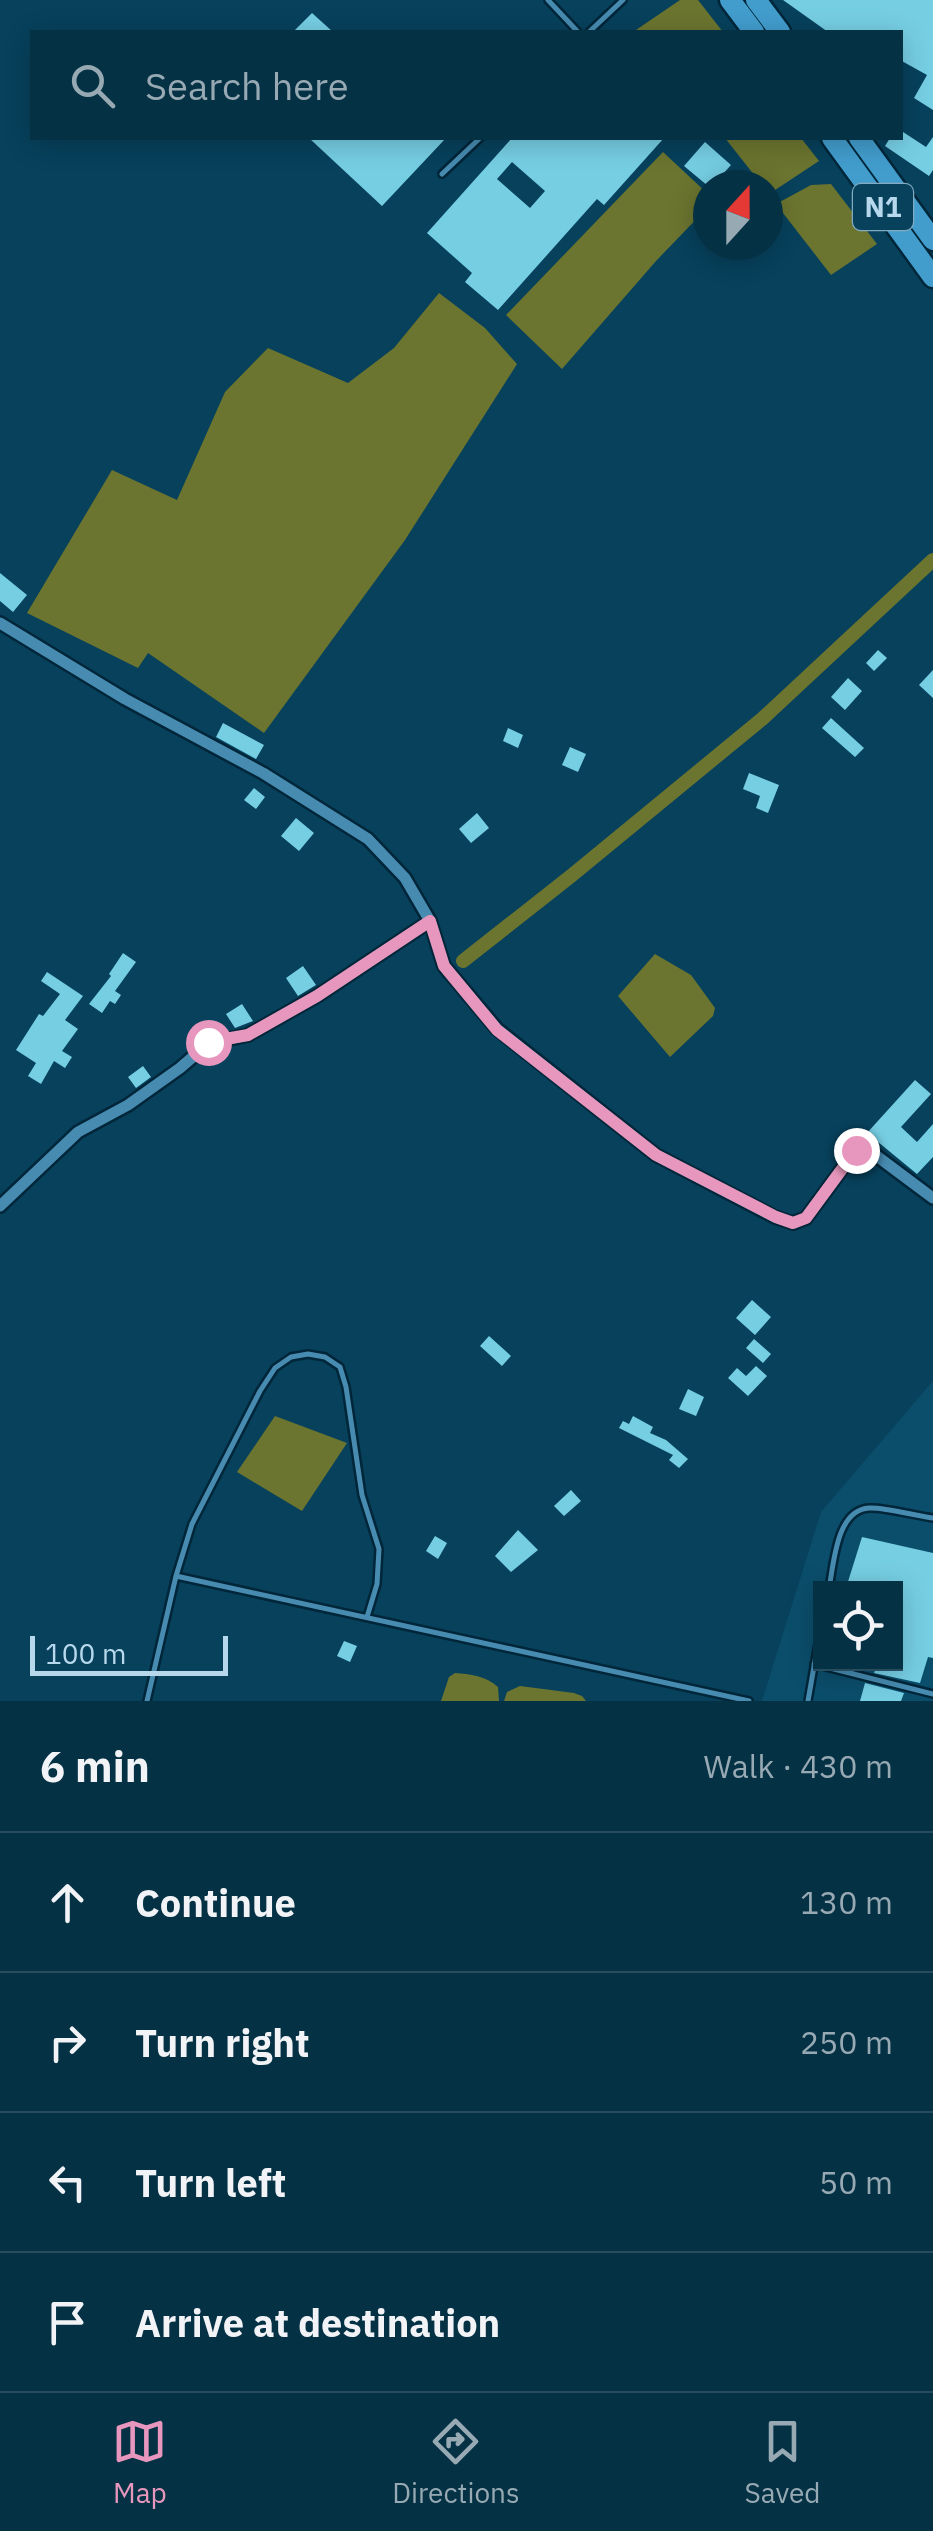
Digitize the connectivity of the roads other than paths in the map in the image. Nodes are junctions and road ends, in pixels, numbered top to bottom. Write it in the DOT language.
graph roads {
  1 [pos="548,0"];
  2 [pos="623,0"];
  3 [pos="730,0"];
  4 [pos="756,0"];
  5 [pos="576,30"];
  6 [pos="591,30"];
  7 [pos="752,30"];
  8 [pos="778,30"];
  9 [pos="478,140"];
  10 [pos="833,140"];
  11 [pos="860,140"];
  12 [pos="442,174"];
  13 [pos="933,240"];
  14 [pos="933,276"];
  15 [pos="0,623"];
  16 [pos="430,921"];
  17 [pos="933,1198"];
  18 [pos="0,1206"];
  19 [pos="933,1518"];
  20 [pos="176,1576"];
  21 [pos="831,1581"];
  22 [pos="367,1616"];
  23 [pos="813,1670"];
  24 [pos="842,1671"];
  25 [pos="933,1694"];
  26 [pos="147,1701"];
  27 [pos="749,1701"];
  28 [pos="808,1701"];
  1 -- 5 [label="lane"];
  2 -- 6 [label="lane"];
  3 -- 7 [label="highway"];
  4 -- 8 [label="highway"];
  9 -- 12 [label="lane"];
  10 -- 14 [label="highway, N1"];
  11 -- 13 [label="highway, N1"];
  15 -- 16 [label="street"];
  16 -- 17 [label="street"];
  16 -- 18 [label="street"];
  19 -- 21 [label="lane"];
  20 -- 22 [label="lane"];
  20 -- 22 [label="lane"];
  20 -- 26 [label="lane"];
  22 -- 27 [label="lane"];
  23 -- 28 [label="lane"];
  24 -- 25 [label="lane"];
}
